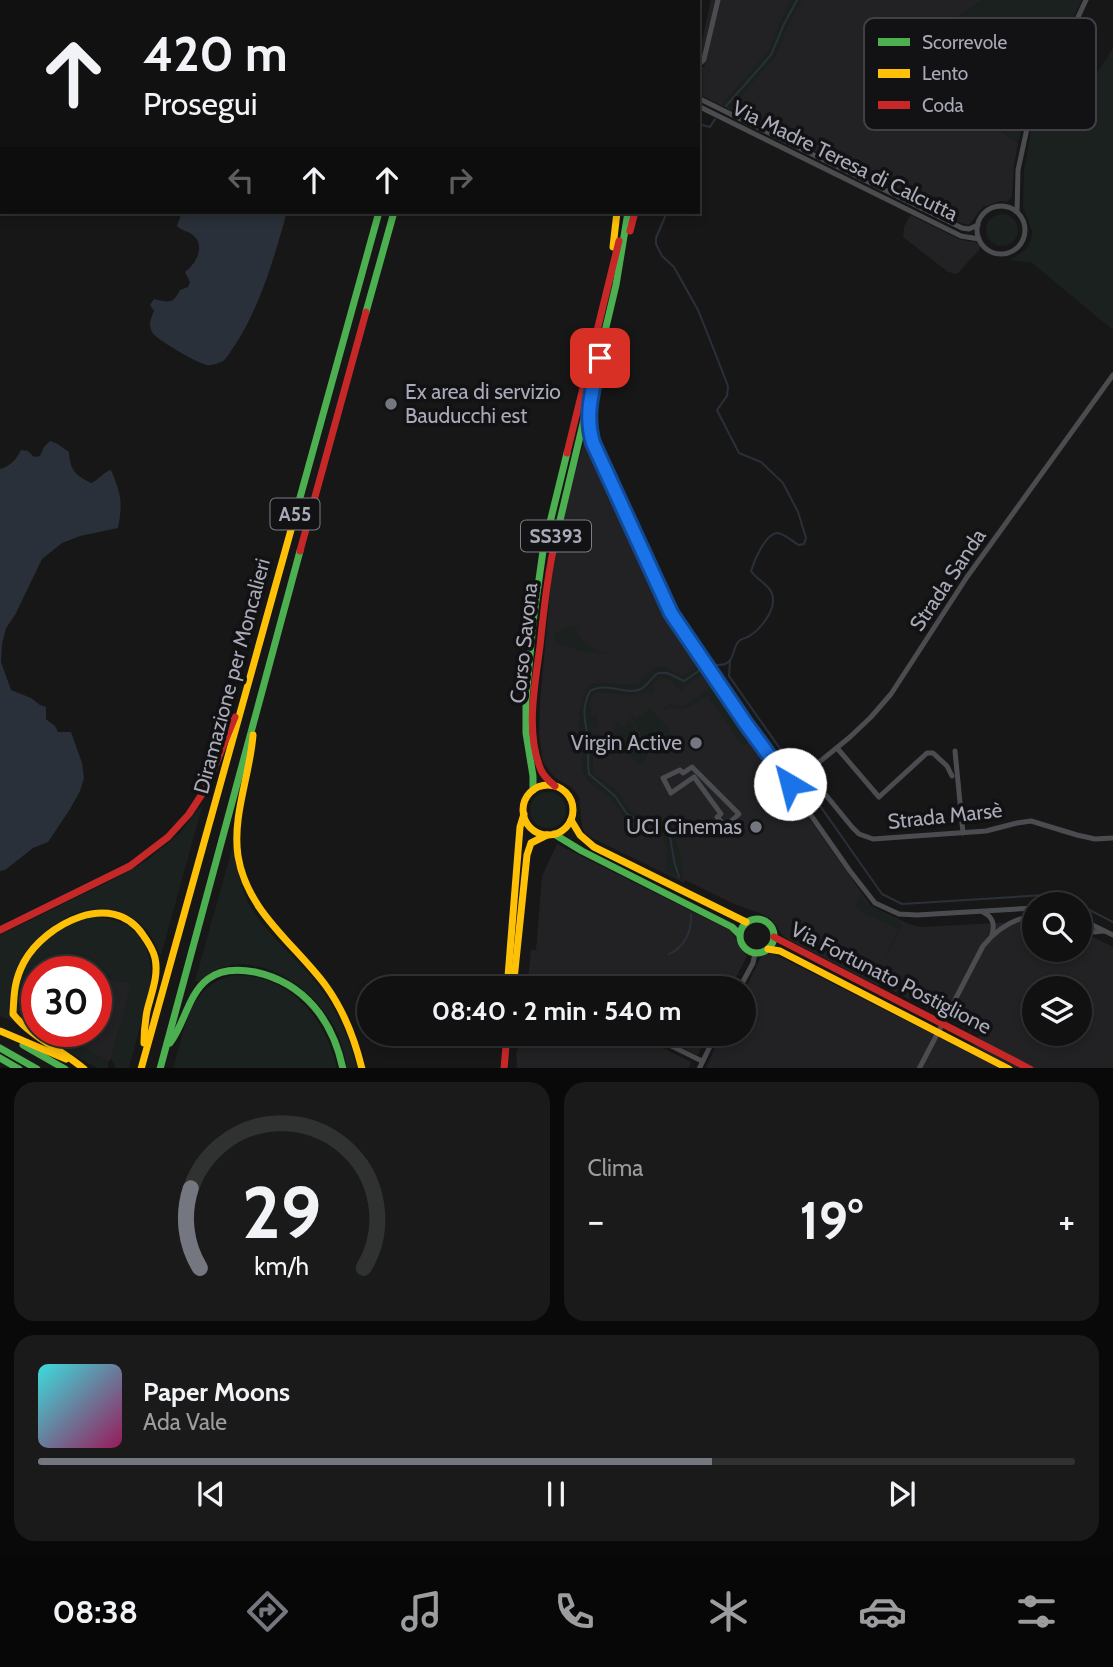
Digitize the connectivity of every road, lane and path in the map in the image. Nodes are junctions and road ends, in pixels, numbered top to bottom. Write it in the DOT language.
graph roads {
  1 [pos="718,0"];
  2 [pos="1086,0"];
  3 [pos="1078,18"];
  4 [pos="700,62"];
  5 [pos="700,99"];
  6 [pos="700,107"];
  7 [pos="1027,130"];
  8 [pos="1018,194"];
  9 [pos="1005,206"];
  10 [pos="1017,212"];
  11 [pos="378,214"];
  12 [pos="393,214"];
  13 [pos="617,214"];
  14 [pos="626,214"];
  15 [pos="634,214"];
  16 [pos="978,225"];
  17 [pos="979,239"];
  18 [pos="612,285"];
  19 [pos="1113,375"];
  20 [pos="588,406"];
  21 [pos="244,700"];
  22 [pos="253,722"];
  23 [pos="837,748"];
  24 [pos="955,751"];
  25 [pos="806,773"];
  26 [pos="952,776"];
  27 [pos="663,778"];
  28 [pos="790,784"];
  29 [pos="555,786"];
  30 [pos="533,790"];
  31 [pos="524,814"];
  32 [pos="571,820"];
  33 [pos="963,833"];
  34 [pos="551,835"];
  35 [pos="1113,838"];
  36 [pos="1022,909"];
  37 [pos="983,912"];
  38 [pos="1022,919"];
  39 [pos="746,922"];
  40 [pos="1092,925"];
  41 [pos="46,926"];
  42 [pos="0,930"];
  43 [pos="1092,931"];
  44 [pos="1104,931"];
  45 [pos="739,934"];
  46 [pos="992,935"];
  47 [pos="1113,935"];
  48 [pos="774,937"];
  49 [pos="768,949"];
  50 [pos="755,953"];
  51 [pos="508,976"];
  52 [pos="516,976"];
  53 [pos="746,976"];
  54 [pos="5,988"];
  55 [pos="942,1024"];
  56 [pos="0,1032"];
  57 [pos="938,1032"];
  58 [pos="506,1046"];
  59 [pos="671,1046"];
  60 [pos="710,1046"];
  61 [pos="166,1047"];
  62 [pos="0,1048"];
  63 [pos="145,1057"];
  64 [pos="0,1058"];
  65 [pos="702,1061"];
  66 [pos="17,1068"];
  67 [pos="35,1068"];
  68 [pos="63,1068"];
  69 [pos="81,1068"];
  70 [pos="82,1068"];
  71 [pos="141,1068"];
  72 [pos="160,1068"];
  73 [pos="343,1068"];
  74 [pos="362,1068"];
  75 [pos="504,1068"];
  76 [pos="699,1068"];
  77 [pos="920,1068"];
  78 [pos="1007,1068"];
  79 [pos="1028,1068"];
  1 -- 4 [label="street"];
  2 -- 3 [label="street"];
  5 -- 16 [label="street, Via Madre Teresa di Calcutta"];
  6 -- 17 [label="street, Via Madre Teresa di Calcutta"];
  7 -- 8 [label="street"];
  8 -- 9 [label="street"];
  8 -- 10 [label="street"];
  9 -- 10 [label="street"];
  9 -- 16 [label="street"];
  10 -- 17 [label="street"];
  11 -- 21 [label="main road, Diramazione per Moncalieri / A55"];
  12 -- 22 [label="main road, Diramazione per Moncalieri / A55"];
  13 -- 18 [label="main road"];
  14 -- 18 [label="main road, Corso Savona / SS393"];
  15 -- 18 [label="main road"];
  16 -- 17 [label="street"];
  18 -- 20 [label="main road, Corso Savona / SS393"];
  18 -- 30 [label="main road, Corso Savona / SS393"];
  19 -- 23 [label="street, Strada Sanda"];
  20 -- 28 [label="street"];
  20 -- 29 [label="main road, Corso Savona / SS393"];
  21 -- 42 [label="main road"];
  21 -- 63 [label="main road, Diramazione per Moncalieri / A55"];
  22 -- 61 [label="main road, Diramazione per Moncalieri / A55"];
  22 -- 74 [label="main road"];
  23 -- 25 [label="street, Strada Sanda"];
  23 -- 26 [label="street"];
  24 -- 33 [label="street"];
  25 -- 28 [label="street, Strada Sanda"];
  25 -- 33 [label="street, Strada Marsè"];
  27 -- 27 [label="street"];
  28 -- 37 [label="street"];
  29 -- 30 [label="main road"];
  29 -- 32 [label="main road, Corso Savona / SS393"];
  30 -- 31 [label="main road, Corso Savona / SS393"];
  31 -- 34 [label="main road"];
  31 -- 51 [label="main road, Corso Savona / SS393"];
  32 -- 34 [label="main road"];
  32 -- 39 [label="main road"];
  33 -- 35 [label="street, Strada Marsè"];
  34 -- 45 [label="main road"];
  34 -- 52 [label="main road"];
  36 -- 37 [label="street"];
  37 -- 46 [label="street"];
  38 -- 46 [label="street"];
  39 -- 45 [label="main road"];
  39 -- 48 [label="main road"];
  40 -- 44 [label="street"];
  41 -- 63 [label="main road"];
  43 -- 44 [label="street"];
  44 -- 47 [label="street"];
  45 -- 50 [label="main road"];
  46 -- 55 [label="street"];
  48 -- 49 [label="main road"];
  48 -- 55 [label="main road, Via Fortunato Postiglione"];
  49 -- 50 [label="main road"];
  49 -- 57 [label="main road, Via Fortunato Postiglione"];
  50 -- 53 [label="street"];
  54 -- 70 [label="main road"];
  55 -- 57 [label="street"];
  55 -- 79 [label="main road, Via Fortunato Postiglione"];
  56 -- 68 [label="main road"];
  56 -- 69 [label="main road"];
  57 -- 77 [label="street"];
  57 -- 78 [label="main road, Via Fortunato Postiglione"];
  58 -- 75 [label="main road"];
  59 -- 65 [label="street"];
  60 -- 65 [label="street"];
  61 -- 72 [label="main road, Diramazione per Moncalieri / A55"];
  61 -- 73 [label="main road"];
  62 -- 67 [label="main road"];
  63 -- 71 [label="main road, Diramazione per Moncalieri / A55"];
  64 -- 66 [label="main road"];
  65 -- 76 [label="street"];
}
